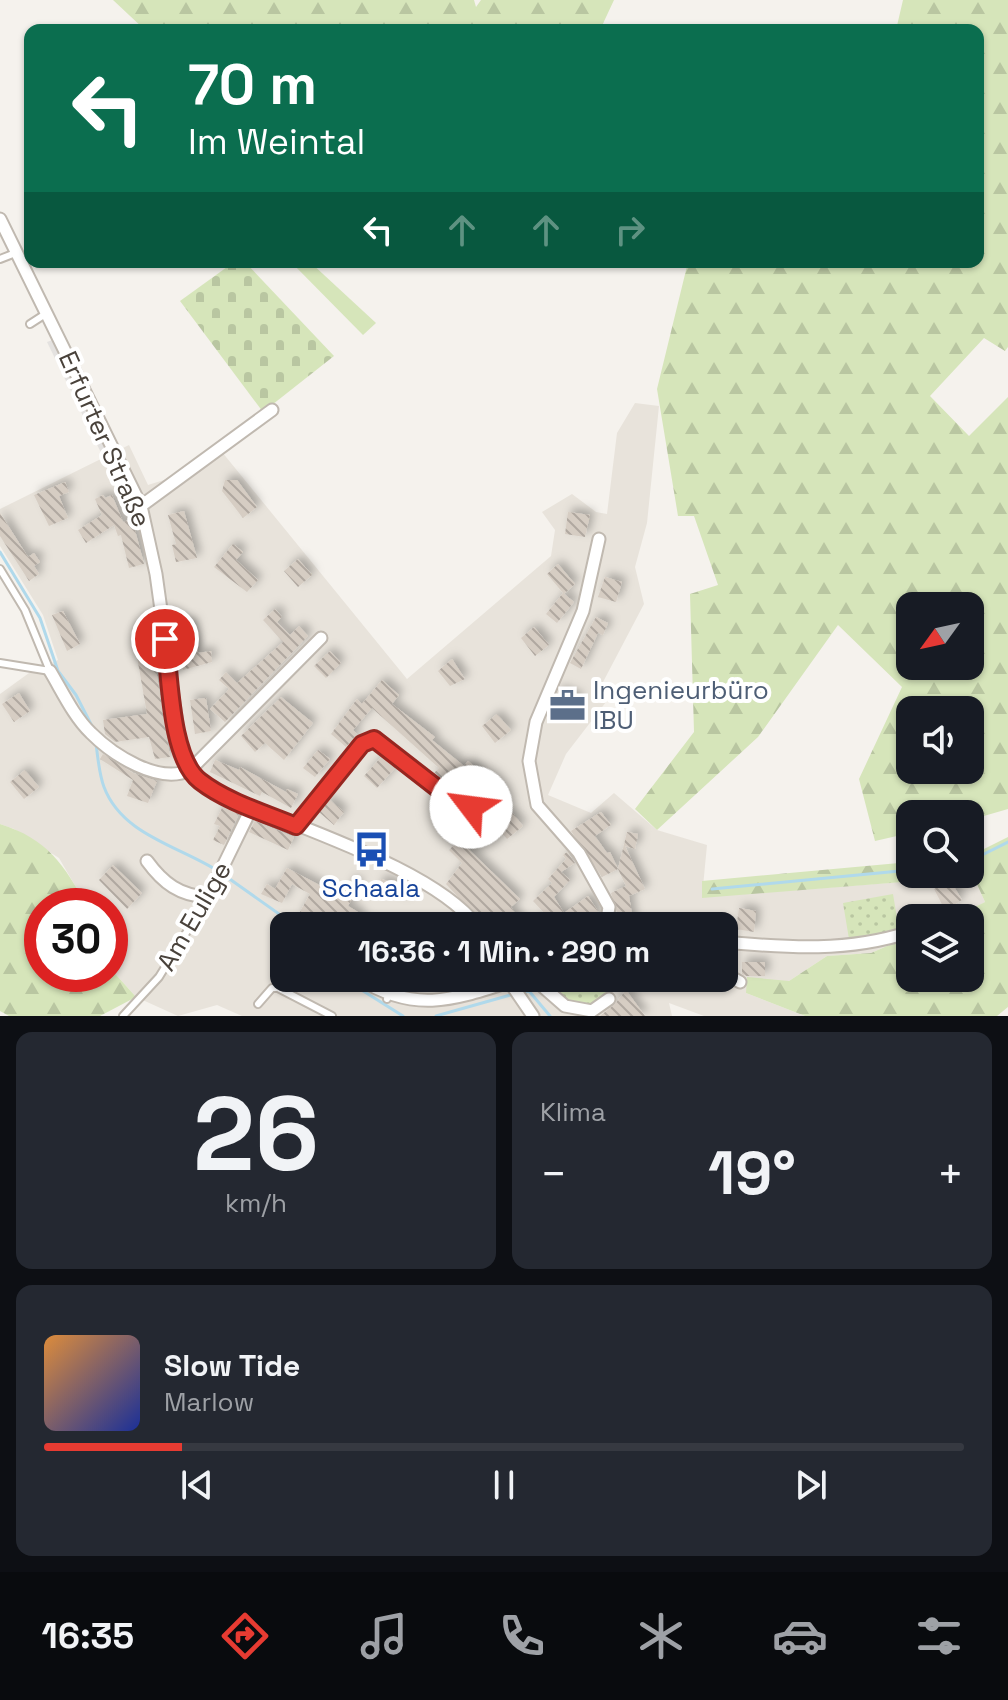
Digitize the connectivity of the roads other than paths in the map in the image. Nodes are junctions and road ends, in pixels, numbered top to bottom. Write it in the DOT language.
graph roads {
  1 [pos="0,219"];
  2 [pos="18,252"];
  3 [pos="0,259"];
  4 [pos="24,265"];
  5 [pos="26,268"];
  6 [pos="47,313"];
  7 [pos="30,324"];
  8 [pos="272,410"];
  9 [pos="141,506"];
  10 [pos="599,539"];
  11 [pos="0,569"];
  12 [pos="321,638"];
  13 [pos="0,663"];
  14 [pos="50,671"];
  15 [pos="190,770"];
  16 [pos="252,807"];
  17 [pos="471,807"];
  18 [pos="296,826"];
  19 [pos="147,861"];
  20 [pos="208,897"];
  21 [pos="466,912"];
  22 [pos="608,912"];
  23 [pos="896,936"];
  24 [pos="738,943"];
  25 [pos="377,992"];
  26 [pos="389,992"];
  27 [pos="496,992"];
  28 [pos="516,992"];
  29 [pos="548,992"];
  30 [pos="387,999"];
  31 [pos="609,999"];
  32 [pos="258,1004"];
  33 [pos="415,1013"];
  34 [pos="123,1016"];
  35 [pos="332,1016"];
  36 [pos="533,1016"];
  1 -- 2 [label="street, Erfurter Straße"];
  2 -- 3 [label="lane"];
  2 -- 4 [label="street, Erfurter Straße"];
  5 -- 6 [label="street, Erfurter Straße"];
  6 -- 7 [label="lane"];
  6 -- 9 [label="street, Erfurter Straße"];
  8 -- 9 [label="street"];
  9 -- 15 [label="street, Erfurter Straße"];
  10 -- 22 [label="street"];
  11 -- 14 [label="lane"];
  12 -- 15 [label="street"];
  13 -- 14 [label="lane"];
  14 -- 15 [label="street"];
  15 -- 16 [label="street"];
  16 -- 18 [label="street"];
  16 -- 20 [label="street, Am Eulige"];
  17 -- 18 [label="street"];
  18 -- 21 [label="street"];
  19 -- 20 [label="street"];
  20 -- 34 [label="lane, Am Eulige"];
  23 -- 24 [label="street"];
  25 -- 30 [label="street"];
  26 -- 30 [label="lane"];
  27 -- 33 [label="street"];
  28 -- 36 [label="street"];
  29 -- 31 [label="street"];
  30 -- 33 [label="street"];
  32 -- 35 [label="lane"];
}
